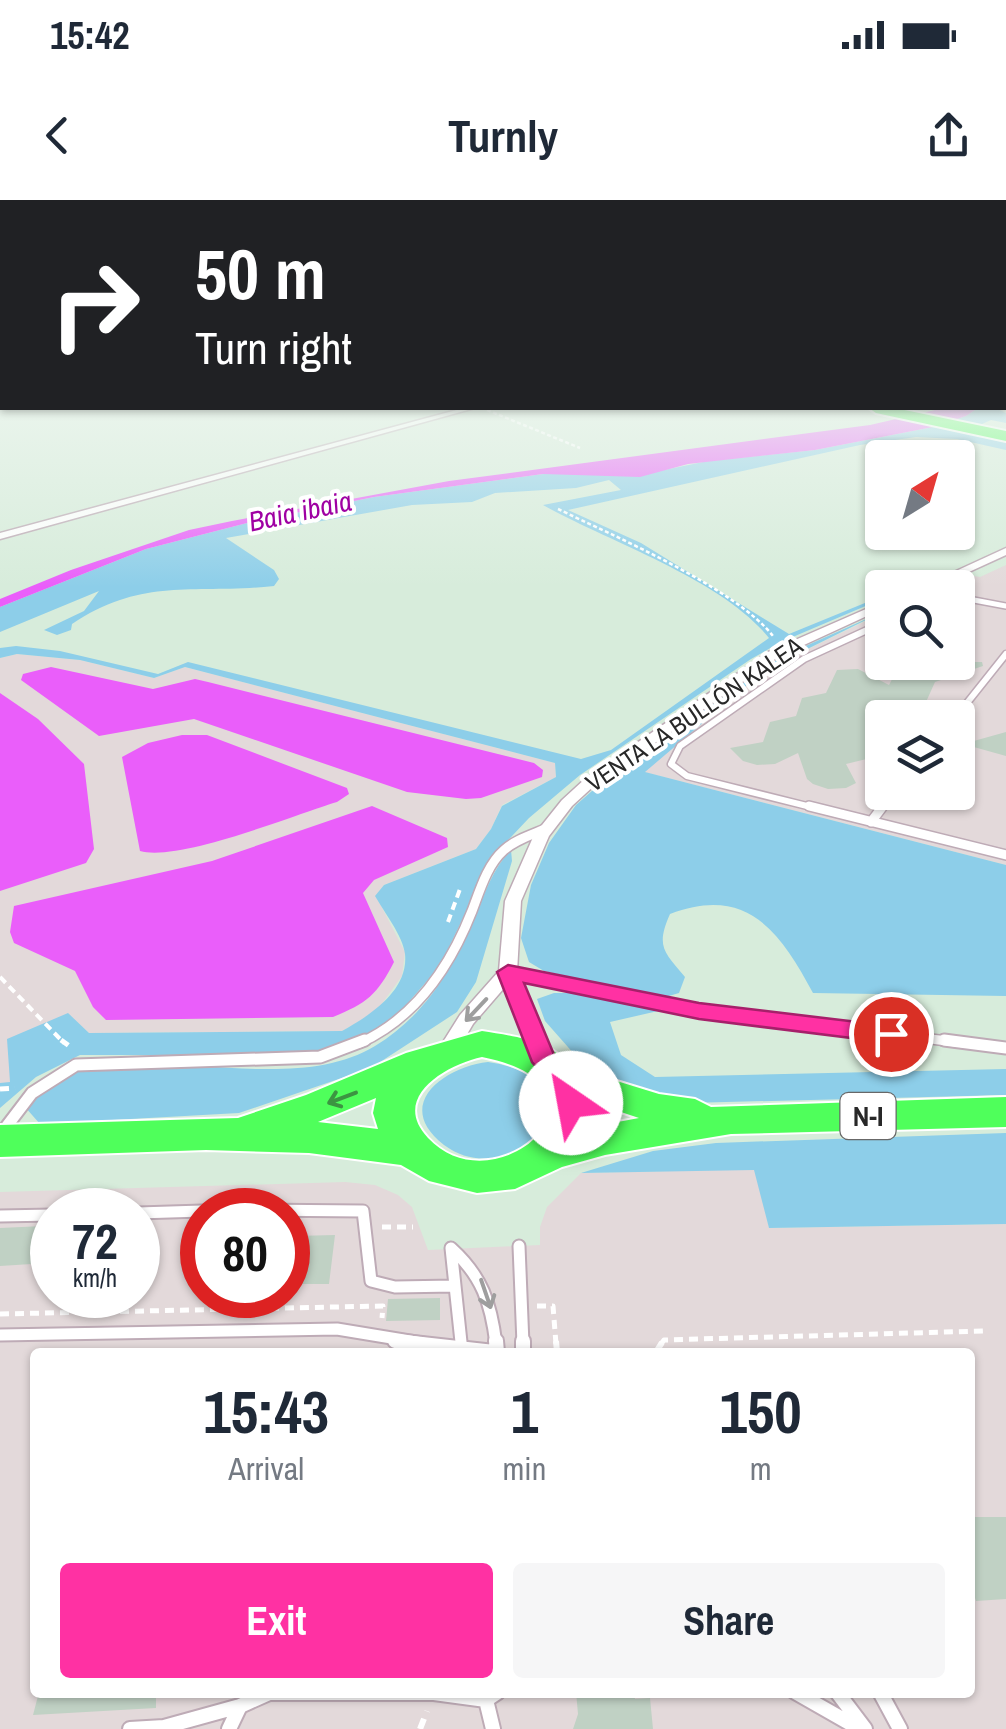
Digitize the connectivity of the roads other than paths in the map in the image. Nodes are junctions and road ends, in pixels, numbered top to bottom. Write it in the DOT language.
graph roads {
  1 [pos="339,444"];
  2 [pos="0,536"];
  3 [pos="1006,551"];
  4 [pos="964,570"];
  5 [pos="975,600"];
  6 [pos="1006,606"];
  7 [pos="865,613"];
  8 [pos="865,631"];
  9 [pos="1006,654"];
  10 [pos="969,700"];
  11 [pos="880,810"];
  12 [pos="871,822"];
  13 [pos="547,828"];
  14 [pos="1006,855"];
  15 [pos="508,972"];
  16 [pos="1006,1048"];
  17 [pos="440,1054"];
  18 [pos="552,1070"];
  19 [pos="1006,1112"];
  20 [pos="731,1119"];
  21 [pos="233,1132"];
  22 [pos="0,1138"];
  23 [pos="412,1150"];
  24 [pos="549,1154"];
  25 [pos="310,1209"];
  26 [pos="30,1215"];
  27 [pos="0,1216"];
  28 [pos="519,1246"];
  29 [pos="454,1286"];
  30 [pos="0,1335"];
  31 [pos="462,1342"];
  32 [pos="482,1348"];
  33 [pos="494,1348"];
  34 [pos="523,1348"];
  35 [pos="258,1698"];
  36 [pos="492,1698"];
  37 [pos="806,1698"];
  38 [pos="841,1698"];
  39 [pos="883,1698"];
  40 [pos="240,1706"];
  41 [pos="130,1729"];
  42 [pos="229,1729"];
  43 [pos="494,1729"];
  44 [pos="863,1729"];
  45 [pos="900,1729"];
  1 -- 2 [label="street"];
  3 -- 4 [label="street"];
  5 -- 6 [label="lane"];
  7 -- 13 [label="street, VENTA LA BULLÓN KALEA"];
  8 -- 12 [label="lane"];
  9 -- 10 [label="lane"];
  11 -- 12 [label="lane"];
  12 -- 14 [label="lane"];
  13 -- 15 [label="street, VENTA LA BULLÓN KALEA"];
  13 -- 22 [label="lane"];
  15 -- 16 [label="lane"];
  15 -- 17 [label="street, one-way"];
  15 -- 18 [label="street"];
  17 -- 18 [label="highway"];
  17 -- 21 [label="highway, one-way"];
  17 -- 23 [label="highway"];
  18 -- 20 [label="highway, N-I"];
  18 -- 24 [label="highway"];
  19 -- 20 [label="highway, N-I"];
  20 -- 24 [label="highway, N-I"];
  21 -- 22 [label="highway"];
  21 -- 23 [label="highway"];
  23 -- 24 [label="highway"];
  25 -- 29 [label="lane"];
  26 -- 27 [label="lane"];
  28 -- 34 [label="lane"];
  29 -- 31 [label="lane"];
  29 -- 33 [label="lane, one-way"];
  30 -- 31 [label="lane"];
  31 -- 32 [label="lane"];
  35 -- 40 [label="lane"];
  36 -- 43 [label="lane"];
  37 -- 44 [label="lane"];
  38 -- 44 [label="lane"];
  39 -- 45 [label="lane"];
  40 -- 41 [label="lane"];
  40 -- 42 [label="lane"];
}
